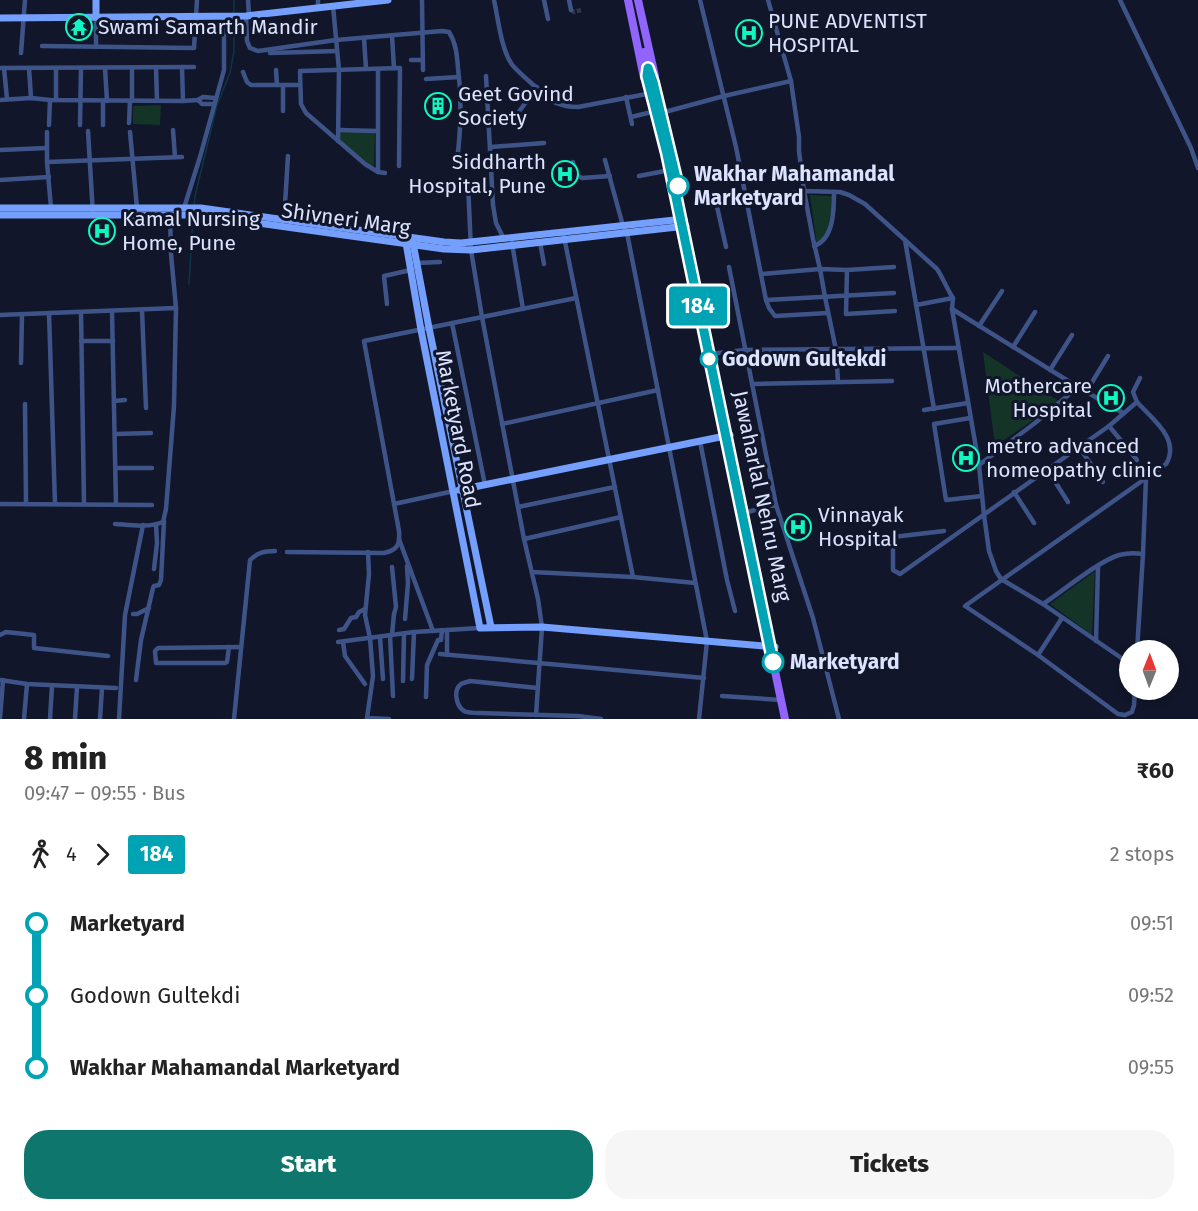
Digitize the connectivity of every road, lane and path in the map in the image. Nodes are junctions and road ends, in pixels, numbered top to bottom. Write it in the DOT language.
graph roads {
  1 [pos="25,0"];
  2 [pos="96,0"];
  3 [pos="197,0"];
  4 [pos="248,0"];
  5 [pos="388,0"];
  6 [pos="422,0"];
  7 [pos="494,0"];
  8 [pos="544,0"];
  9 [pos="569,0"];
  10 [pos="630,0"];
  11 [pos="638,0"];
  12 [pos="700,0"];
  13 [pos="768,0"];
  14 [pos="1120,0"];
  15 [pos="318,4"];
  16 [pos="333,6"];
  17 [pos="571,10"];
  18 [pos="96,16"];
  19 [pos="197,16"];
  20 [pos="226,16"];
  21 [pos="245,16"];
  22 [pos="23,17"];
  23 [pos="0,18"];
  24 [pos="548,19"];
  25 [pos="422,33"];
  26 [pos="392,36"];
  27 [pos="364,38"];
  28 [pos="336,40"];
  29 [pos="42,46"];
  30 [pos="96,47"];
  31 [pos="337,51"];
  32 [pos="21,53"];
  33 [pos="270,53"];
  34 [pos="411,60"];
  35 [pos="423,60"];
  36 [pos="156,67"];
  37 [pos="182,67"];
  38 [pos="194,67"];
  39 [pos="2,68"];
  40 [pos="29,68"];
  41 [pos="56,68"];
  42 [pos="81,68"];
  43 [pos="105,68"];
  44 [pos="132,68"];
  45 [pos="393,68"];
  46 [pos="366,69"];
  47 [pos="378,69"];
  48 [pos="276,70"];
  49 [pos="339,70"];
  50 [pos="423,70"];
  51 [pos="243,72"];
  52 [pos="486,76"];
  53 [pos="459,77"];
  54 [pos="426,79"];
  55 [pos="791,81"];
  56 [pos="651,82"];
  57 [pos="280,85"];
  58 [pos="300,85"];
  59 [pos="537,87"];
  60 [pos="652,93"];
  61 [pos="724,96"];
  62 [pos="31,98"];
  63 [pos="215,98"];
  64 [pos="626,98"];
  65 [pos="7,99"];
  66 [pos="0,100"];
  67 [pos="53,100"];
  68 [pos="80,100"];
  69 [pos="105,100"];
  70 [pos="198,100"];
  71 [pos="131,101"];
  72 [pos="157,101"];
  73 [pos="183,101"];
  74 [pos="213,104"];
  75 [pos="283,111"];
  76 [pos="518,112"];
  77 [pos="659,112"];
  78 [pos="631,117"];
  79 [pos="129,123"];
  80 [pos="632,124"];
  81 [pos="49,125"];
  82 [pos="80,125"];
  83 [pos="103,125"];
  84 [pos="172,130"];
  85 [pos="338,130"];
  86 [pos="88,131"];
  87 [pos="377,131"];
  88 [pos="47,132"];
  89 [pos="130,132"];
  90 [pos="338,141"];
  91 [pos="544,143"];
  92 [pos="491,147"];
  93 [pos="47,148"];
  94 [pos="0,150"];
  95 [pos="288,156"];
  96 [pos="175,157"];
  97 [pos="182,157"];
  98 [pos="132,159"];
  99 [pos="90,160"];
  100 [pos="605,160"];
  101 [pos="47,162"];
  102 [pos="573,162"];
  103 [pos="454,164"];
  104 [pos="399,166"];
  105 [pos="1198,168"];
  106 [pos="670,170"];
  107 [pos="378,172"];
  108 [pos="386,173"];
  109 [pos="610,176"];
  110 [pos="639,176"];
  111 [pos="49,177"];
  112 [pos="0,180"];
  113 [pos="468,183"];
  114 [pos="804,191"];
  115 [pos="834,192"];
  116 [pos="746,198"];
  117 [pos="51,207"];
  118 [pos="0,208"];
  119 [pos="137,208"];
  120 [pos="187,210"];
  121 [pos="26,211"];
  122 [pos="93,211"];
  123 [pos="200,211"];
  124 [pos="0,215"];
  125 [pos="170,215"];
  126 [pos="285,220"];
  127 [pos="683,223"];
  128 [pos="623,225"];
  129 [pos="627,233"];
  130 [pos="564,236"];
  131 [pos="509,240"];
  132 [pos="905,240"];
  133 [pos="409,241"];
  134 [pos="540,242"];
  135 [pos="470,246"];
  136 [pos="814,246"];
  137 [pos="726,248"];
  138 [pos="440,262"];
  139 [pos="416,263"];
  140 [pos="544,264"];
  141 [pos="729,267"];
  142 [pos="894,267"];
  143 [pos="820,269"];
  144 [pos="411,270"];
  145 [pos="847,270"];
  146 [pos="761,274"];
  147 [pos="1002,291"];
  148 [pos="894,293"];
  149 [pos="846,296"];
  150 [pos="825,297"];
  151 [pos="576,298"];
  152 [pos="953,298"];
  153 [pos="766,300"];
  154 [pos="387,304"];
  155 [pos="916,305"];
  156 [pos="176,308"];
  157 [pos="523,309"];
  158 [pos="952,309"];
  159 [pos="142,310"];
  160 [pos="112,311"];
  161 [pos="895,311"];
  162 [pos="81,312"];
  163 [pos="1035,312"];
  164 [pos="49,313"];
  165 [pos="828,313"];
  166 [pos="22,314"];
  167 [pos="0,315"];
  168 [pos="482,317"];
  169 [pos="452,323"];
  170 [pos="979,326"];
  171 [pos="425,329"];
  172 [pos="1072,335"];
  173 [pos="81,341"];
  174 [pos="112,341"];
  175 [pos="1013,347"];
  176 [pos="923,348"];
  177 [pos="957,348"];
  178 [pos="745,350"];
  179 [pos="836,350"];
  180 [pos="711,353"];
  181 [pos="1108,356"];
  182 [pos="21,363"];
  183 [pos="1050,370"];
  184 [pos="1140,378"];
  185 [pos="892,381"];
  186 [pos="838,382"];
  187 [pos="752,384"];
  188 [pos="1078,387"];
  189 [pos="658,390"];
  190 [pos="1086,392"];
  191 [pos="125,400"];
  192 [pos="114,401"];
  193 [pos="1137,402"];
  194 [pos="598,403"];
  195 [pos="25,404"];
  196 [pos="968,404"];
  197 [pos="146,408"];
  198 [pos="934,408"];
  199 [pos="924,410"];
  200 [pos="1123,413"];
  201 [pos="970,418"];
  202 [pos="502,424"];
  203 [pos="1109,426"];
  204 [pos="151,433"];
  205 [pos="115,434"];
  206 [pos="728,436"];
  207 [pos="700,441"];
  208 [pos="1079,447"];
  209 [pos="669,448"];
  210 [pos="609,460"];
  211 [pos="1137,460"];
  212 [pos="979,465"];
  213 [pos="116,468"];
  214 [pos="152,468"];
  215 [pos="1047,470"];
  216 [pos="1146,478"];
  217 [pos="513,479"];
  218 [pos="1103,482"];
  219 [pos="485,485"];
  220 [pos="615,487"];
  221 [pos="458,491"];
  222 [pos="1014,492"];
  223 [pos="982,496"];
  224 [pos="1068,502"];
  225 [pos="0,504"];
  226 [pos="27,504"];
  227 [pos="55,504"];
  228 [pos="84,504"];
  229 [pos="394,504"];
  230 [pos="117,505"];
  231 [pos="152,505"];
  232 [pos="776,505"];
  233 [pos="518,507"];
  234 [pos="747,512"];
  235 [pos="984,514"];
  236 [pos="621,517"];
  237 [pos="164,518"];
  238 [pos="1034,523"];
  239 [pos="115,524"];
  240 [pos="156,524"];
  241 [pos="143,525"];
  242 [pos="944,531"];
  243 [pos="893,537"];
  244 [pos="399,539"];
  245 [pos="525,539"];
  246 [pos="860,541"];
  247 [pos="275,551"];
  248 [pos="287,552"];
  249 [pos="368,552"];
  250 [pos="1143,554"];
  251 [pos="408,564"];
  252 [pos="1098,566"];
  253 [pos="392,567"];
  254 [pos="154,569"];
  255 [pos="532,572"];
  256 [pos="633,577"];
  257 [pos="1001,579"];
  258 [pos="695,582"];
  259 [pos="1043,604"];
  260 [pos="149,608"];
  261 [pos="365,609"];
  262 [pos="735,611"];
  263 [pos="133,614"];
  264 [pos="1062,618"];
  265 [pos="405,619"];
  266 [pos="491,627"];
  267 [pos="542,627"];
  268 [pos="480,628"];
  269 [pos="339,630"];
  270 [pos="445,630"];
  271 [pos="433,631"];
  272 [pos="414,632"];
  273 [pos="404,634"];
  274 [pos="0,635"];
  275 [pos="391,635"];
  276 [pos="380,637"];
  277 [pos="370,638"];
  278 [pos="1138,640"];
  279 [pos="707,641"];
  280 [pos="1096,641"];
  281 [pos="229,647"];
  282 [pos="241,647"];
  283 [pos="773,647"];
  284 [pos="440,654"];
  285 [pos="447,655"];
  286 [pos="1038,655"];
  287 [pos="108,656"];
  288 [pos="1119,657"];
  289 [pos="539,663"];
  290 [pos="704,678"];
  291 [pos="383,679"];
  292 [pos="412,679"];
  293 [pos="1,680"];
  294 [pos="136,680"];
  295 [pos="403,681"];
  296 [pos="27,684"];
  297 [pos="366,684"];
  298 [pos="52,686"];
  299 [pos="77,687"];
  300 [pos="102,688"];
  301 [pos="116,688"];
  302 [pos="538,688"];
  303 [pos="393,696"];
  304 [pos="722,696"];
  305 [pos="426,697"];
  306 [pos="781,700"];
  307 [pos="1134,700"];
  308 [pos="536,715"];
  309 [pos="543,717"];
  310 [pos="0,718"];
  311 [pos="24,719"];
  312 [pos="50,719"];
  313 [pos="75,719"];
  314 [pos="100,719"];
  315 [pos="119,719"];
  316 [pos="234,719"];
  317 [pos="389,719"];
  318 [pos="601,719"];
  319 [pos="699,719"];
  320 [pos="785,719"];
  321 [pos="790,719"];
  322 [pos="839,719"];
  1 -- 22 [label="street"];
  2 -- 18 [label="street"];
  3 -- 19 [label="street"];
  4 -- 21 [label="street"];
  5 -- 16 [label="street"];
  6 -- 25 [label="street"];
  7 -- 59 [label="street"];
  8 -- 24 [label="street"];
  9 -- 17 [label="street"];
  10 -- 56 [label="main road"];
  10 -- 56 [label="main road, Jawaharlal Nehru Marg"];
  11 -- 56 [label="main road, Jawaharlal Nehru Marg"];
  12 -- 61 [label="street"];
  13 -- 55 [label="street"];
  14 -- 105 [label="street"];
  15 -- 16 [label="street"];
  15 -- 21 [label="street"];
  16 -- 28 [label="street"];
  18 -- 19 [label="street"];
  18 -- 22 [label="street"];
  18 -- 30 [label="street"];
  19 -- 20 [label="street"];
  19 -- 30 [label="street"];
  20 -- 21 [label="street"];
  20 -- 63 [label="street"];
  21 -- 28 [label="street"];
  22 -- 23 [label="street"];
  22 -- 32 [label="street"];
  25 -- 26 [label="street"];
  25 -- 35 [label="street"];
  25 -- 53 [label="street"];
  26 -- 27 [label="street"];
  26 -- 45 [label="street"];
  27 -- 28 [label="street"];
  27 -- 46 [label="street"];
  28 -- 31 [label="street"];
  29 -- 30 [label="street"];
  31 -- 33 [label="street"];
  31 -- 49 [label="street"];
  34 -- 35 [label="street"];
  35 -- 50 [label="street"];
  36 -- 37 [label="street"];
  36 -- 44 [label="street"];
  36 -- 72 [label="street"];
  37 -- 38 [label="street"];
  37 -- 73 [label="street"];
  39 -- 40 [label="street"];
  39 -- 65 [label="street"];
  40 -- 41 [label="street"];
  40 -- 62 [label="street"];
  41 -- 42 [label="street"];
  41 -- 67 [label="street"];
  42 -- 43 [label="street"];
  42 -- 68 [label="street"];
  43 -- 44 [label="street"];
  43 -- 69 [label="street"];
  44 -- 71 [label="street"];
  45 -- 47 [label="street"];
  45 -- 104 [label="street"];
  46 -- 47 [label="street"];
  46 -- 49 [label="street"];
  47 -- 87 [label="street"];
  48 -- 57 [label="street"];
  49 -- 58 [label="street"];
  49 -- 85 [label="street"];
  51 -- 57 [label="street"];
  52 -- 92 [label="street"];
  53 -- 54 [label="street"];
  53 -- 103 [label="street"];
  55 -- 61 [label="street"];
  55 -- 114 [label="street"];
  56 -- 60 [label="main road, Jawaharlal Nehru Marg"];
  56 -- 77 [label="main road, Jawaharlal Nehru Marg"];
  57 -- 58 [label="street"];
  57 -- 75 [label="street"];
  58 -- 90 [label="street"];
  59 -- 64 [label="street"];
  59 -- 76 [label="street"];
  60 -- 64 [label="street"];
  60 -- 77 [label="main road, Jawaharlal Nehru Marg"];
  61 -- 77 [label="street"];
  61 -- 116 [label="street"];
  62 -- 65 [label="street"];
  62 -- 67 [label="street"];
  63 -- 70 [label="street"];
  63 -- 74 [label="street"];
  64 -- 78 [label="street"];
  65 -- 66 [label="street"];
  67 -- 68 [label="street"];
  67 -- 81 [label="street"];
  68 -- 69 [label="street"];
  68 -- 82 [label="street"];
  69 -- 71 [label="street"];
  69 -- 83 [label="street"];
  70 -- 73 [label="street"];
  70 -- 74 [label="street"];
  71 -- 72 [label="street"];
  71 -- 79 [label="street"];
  72 -- 73 [label="street"];
  74 -- 120 [label="street"];
  77 -- 78 [label="street"];
  77 -- 106 [label="main road, Jawaharlal Nehru Marg"];
  77 -- 127 [label="main road, Jawaharlal Nehru Marg"];
  78 -- 80 [label="street"];
  84 -- 96 [label="street"];
  85 -- 87 [label="street"];
  85 -- 90 [label="street"];
  86 -- 99 [label="street"];
  87 -- 107 [label="street"];
  88 -- 93 [label="street"];
  89 -- 98 [label="street"];
  90 -- 107 [label="street"];
  91 -- 92 [label="street"];
  92 -- 131 [label="street"];
  93 -- 94 [label="street"];
  93 -- 101 [label="street"];
  95 -- 126 [label="street"];
  96 -- 97 [label="street"];
  96 -- 98 [label="street"];
  98 -- 99 [label="street"];
  98 -- 119 [label="street"];
  99 -- 101 [label="street"];
  99 -- 122 [label="street"];
  100 -- 109 [label="street"];
  101 -- 111 [label="street"];
  102 -- 109 [label="street"];
  106 -- 110 [label="street"];
  106 -- 127 [label="main road, Jawaharlal Nehru Marg"];
  107 -- 108 [label="street"];
  109 -- 128 [label="street"];
  111 -- 112 [label="street"];
  111 -- 117 [label="street"];
  113 -- 135 [label="street"];
  114 -- 115 [label="street"];
  114 -- 116 [label="street"];
  114 -- 136 [label="street"];
  115 -- 132 [label="street"];
  115 -- 136 [label="street"];
  116 -- 137 [label="street"];
  116 -- 146 [label="street"];
  117 -- 121 [label="street, Shivneri Marg"];
  117 -- 122 [label="street, Shivneri Marg"];
  118 -- 121 [label="street, Shivneri Marg"];
  119 -- 120 [label="street, Shivneri Marg"];
  119 -- 122 [label="street, Shivneri Marg"];
  120 -- 123 [label="street, Shivneri Marg"];
  120 -- 125 [label="street, Shivneri Marg"];
  121 -- 122 [label="street, Shivneri Marg"];
  121 -- 124 [label="street, Shivneri Marg"];
  122 -- 125 [label="street, Shivneri Marg"];
  123 -- 126 [label="street, Shivneri Marg"];
  123 -- 133 [label="street, Shivneri Marg"];
  125 -- 156 [label="street"];
  126 -- 133 [label="street, Shivneri Marg"];
  127 -- 128 [label="street, Shivneri Marg"];
  127 -- 129 [label="street, Shivneri Marg"];
  127 -- 180 [label="main road, Jawaharlal Nehru Marg"];
  128 -- 129 [label="street"];
  128 -- 130 [label="street, Shivneri Marg"];
  129 -- 130 [label="street, Shivneri Marg"];
  129 -- 189 [label="street"];
  130 -- 131 [label="street, Shivneri Marg"];
  130 -- 134 [label="street, Shivneri Marg"];
  130 -- 151 [label="street"];
  131 -- 134 [label="street, Shivneri Marg"];
  131 -- 135 [label="street, Shivneri Marg"];
  131 -- 157 [label="street"];
  132 -- 152 [label="street"];
  132 -- 155 [label="street"];
  133 -- 135 [label="street, Shivneri Marg"];
  133 -- 139 [label="street, Marketyard Road"];
  133 -- 144 [label="street, Marketyard Road"];
  134 -- 140 [label="street"];
  135 -- 168 [label="street"];
  136 -- 143 [label="street"];
  138 -- 139 [label="street"];
  139 -- 171 [label="street, Marketyard Road"];
  141 -- 178 [label="street"];
  142 -- 145 [label="street"];
  143 -- 145 [label="street"];
  143 -- 146 [label="street"];
  143 -- 150 [label="street"];
  144 -- 154 [label="street"];
  144 -- 171 [label="street, Marketyard Road"];
  145 -- 149 [label="street"];
  146 -- 153 [label="street"];
  147 -- 170 [label="street"];
  148 -- 149 [label="street"];
  149 -- 150 [label="street"];
  149 -- 161 [label="street"];
  150 -- 153 [label="street"];
  150 -- 165 [label="street"];
  151 -- 157 [label="street"];
  151 -- 194 [label="street"];
  152 -- 155 [label="street"];
  152 -- 158 [label="street"];
  153 -- 165 [label="street"];
  155 -- 176 [label="street"];
  156 -- 159 [label="street"];
  156 -- 237 [label="street"];
  157 -- 168 [label="street"];
  158 -- 170 [label="street"];
  158 -- 177 [label="street"];
  159 -- 160 [label="street"];
  159 -- 197 [label="street"];
  160 -- 162 [label="street"];
  160 -- 174 [label="street"];
  162 -- 164 [label="street"];
  162 -- 173 [label="street"];
  163 -- 175 [label="street"];
  164 -- 166 [label="street"];
  164 -- 227 [label="street"];
  165 -- 179 [label="street"];
  166 -- 167 [label="street"];
  166 -- 182 [label="street"];
  168 -- 169 [label="street"];
  168 -- 202 [label="street"];
  169 -- 171 [label="street"];
  169 -- 219 [label="street"];
  170 -- 175 [label="street"];
  171 -- 221 [label="street, Marketyard Road"];
  171 -- 229 [label="street"];
  172 -- 183 [label="street"];
  173 -- 174 [label="street"];
  173 -- 228 [label="street"];
  174 -- 192 [label="street"];
  175 -- 183 [label="street"];
  176 -- 177 [label="street"];
  176 -- 179 [label="street"];
  176 -- 198 [label="street"];
  177 -- 196 [label="street"];
  178 -- 179 [label="street"];
  178 -- 180 [label="street"];
  178 -- 187 [label="street"];
  179 -- 186 [label="street"];
  180 -- 206 [label="main road, Jawaharlal Nehru Marg"];
  181 -- 190 [label="street"];
  183 -- 188 [label="street"];
  184 -- 193 [label="street"];
  185 -- 186 [label="street"];
  186 -- 187 [label="street"];
  187 -- 232 [label="street"];
  188 -- 190 [label="street"];
  188 -- 212 [label="street"];
  189 -- 194 [label="street"];
  189 -- 209 [label="street"];
  190 -- 200 [label="street"];
  191 -- 192 [label="street"];
  192 -- 205 [label="street"];
  193 -- 200 [label="street"];
  193 -- 216 [label="street"];
  194 -- 202 [label="street"];
  194 -- 210 [label="street"];
  195 -- 226 [label="street"];
  196 -- 198 [label="street"];
  196 -- 201 [label="street"];
  198 -- 199 [label="street"];
  200 -- 203 [label="street"];
  201 -- 212 [label="street"];
  201 -- 223 [label="street"];
  202 -- 217 [label="street"];
  203 -- 208 [label="street"];
  203 -- 211 [label="street"];
  204 -- 205 [label="street"];
  205 -- 213 [label="street"];
  206 -- 207 [label="street"];
  206 -- 234 [label="main road, Jawaharlal Nehru Marg"];
  206 -- 283 [label="main road, Jawaharlal Nehru Marg"];
  207 -- 209 [label="street"];
  207 -- 262 [label="street"];
  208 -- 215 [label="street"];
  208 -- 218 [label="street"];
  209 -- 210 [label="street"];
  209 -- 258 [label="street"];
  210 -- 217 [label="street"];
  210 -- 220 [label="street"];
  212 -- 223 [label="street"];
  213 -- 214 [label="street"];
  213 -- 230 [label="street"];
  215 -- 222 [label="street"];
  215 -- 224 [label="street"];
  216 -- 250 [label="street"];
  216 -- 257 [label="street"];
  217 -- 219 [label="street"];
  217 -- 233 [label="street"];
  219 -- 221 [label="street"];
  220 -- 233 [label="street"];
  220 -- 236 [label="street"];
  221 -- 229 [label="street"];
  221 -- 266 [label="street, Marketyard Road"];
  221 -- 268 [label="street, Marketyard Road"];
  222 -- 235 [label="street"];
  222 -- 238 [label="street"];
  223 -- 235 [label="street"];
  225 -- 226 [label="street"];
  226 -- 227 [label="street"];
  227 -- 228 [label="street"];
  228 -- 230 [label="street"];
  229 -- 244 [label="street"];
  230 -- 231 [label="street"];
  232 -- 234 [label="street"];
  232 -- 322 [label="street"];
  233 -- 245 [label="street"];
  234 -- 283 [label="main road, Jawaharlal Nehru Marg"];
  235 -- 243 [label="street"];
  235 -- 257 [label="street"];
  236 -- 245 [label="street"];
  236 -- 256 [label="street"];
  237 -- 240 [label="street"];
  237 -- 260 [label="street"];
  239 -- 241 [label="street"];
  240 -- 241 [label="street"];
  240 -- 254 [label="street"];
  241 -- 315 [label="street"];
  242 -- 243 [label="street"];
  243 -- 246 [label="street"];
  244 -- 249 [label="street"];
  244 -- 251 [label="street"];
  245 -- 255 [label="street"];
  247 -- 282 [label="street"];
  248 -- 249 [label="street"];
  249 -- 261 [label="street"];
  250 -- 252 [label="street"];
  250 -- 278 [label="street"];
  251 -- 265 [label="street"];
  251 -- 271 [label="street"];
  252 -- 259 [label="street"];
  252 -- 280 [label="street"];
  253 -- 275 [label="street"];
  255 -- 256 [label="street"];
  255 -- 267 [label="street"];
  256 -- 258 [label="street"];
  257 -- 259 [label="street"];
  257 -- 286 [label="street"];
  258 -- 279 [label="street"];
  259 -- 264 [label="street"];
  260 -- 263 [label="street"];
  260 -- 294 [label="street"];
  261 -- 269 [label="street"];
  261 -- 277 [label="street"];
  264 -- 280 [label="street"];
  264 -- 286 [label="street"];
  266 -- 267 [label="street"];
  266 -- 268 [label="street"];
  267 -- 279 [label="street"];
  267 -- 289 [label="street"];
  268 -- 270 [label="street"];
  270 -- 271 [label="street"];
  270 -- 285 [label="street"];
  270 -- 305 [label="street"];
  271 -- 272 [label="street"];
  272 -- 273 [label="street"];
  272 -- 292 [label="street"];
  273 -- 275 [label="street"];
  273 -- 295 [label="street"];
  274 -- 287 [label="street"];
  275 -- 276 [label="street"];
  275 -- 303 [label="street"];
  276 -- 277 [label="street"];
  276 -- 291 [label="street"];
  277 -- 297 [label="street"];
  277 -- 317 [label="street"];
  279 -- 283 [label="street"];
  279 -- 290 [label="street"];
  280 -- 288 [label="street"];
  281 -- 281 [label="street"];
  281 -- 282 [label="street"];
  282 -- 316 [label="street"];
  283 -- 306 [label="main road, Jawaharlal Nehru Marg"];
  283 -- 321 [label="main road, Jawaharlal Nehru Marg"];
  284 -- 285 [label="street"];
  285 -- 289 [label="street"];
  286 -- 307 [label="street"];
  289 -- 290 [label="street"];
  289 -- 302 [label="street"];
  290 -- 319 [label="street"];
  293 -- 296 [label="street"];
  293 -- 310 [label="street"];
  296 -- 298 [label="street"];
  296 -- 311 [label="street"];
  298 -- 299 [label="street"];
  298 -- 312 [label="street"];
  299 -- 300 [label="street"];
  299 -- 313 [label="street"];
  300 -- 301 [label="street"];
  300 -- 314 [label="street"];
  302 -- 308 [label="street"];
  302 -- 308 [label="street"];
  304 -- 306 [label="street"];
  306 -- 320 [label="main road, Jawaharlal Nehru Marg"];
  308 -- 309 [label="street"];
  309 -- 318 [label="street"];
}
